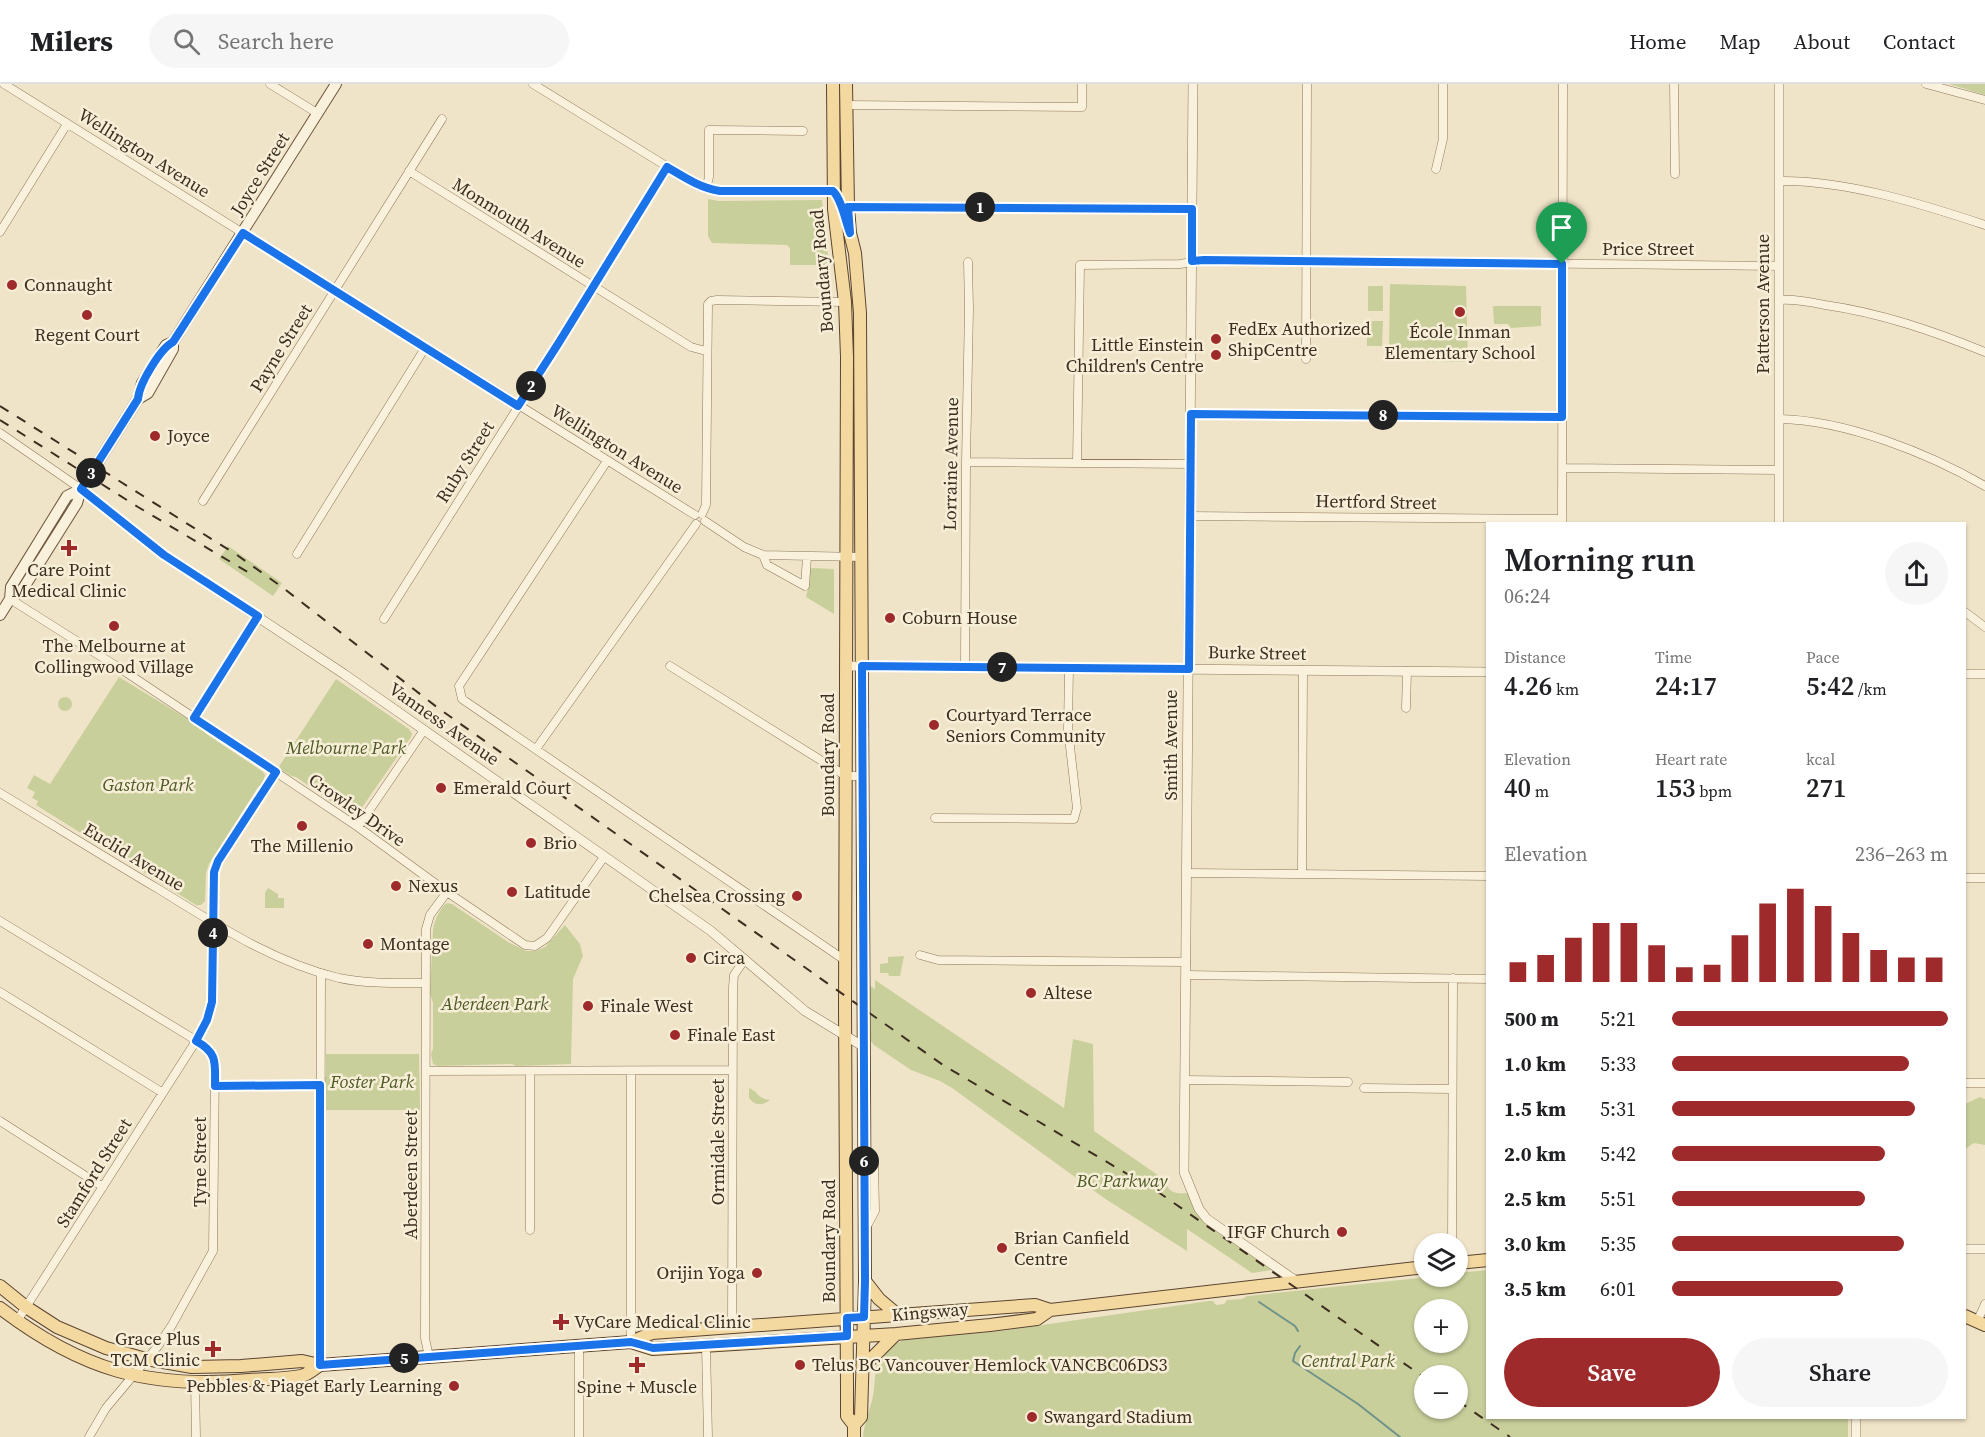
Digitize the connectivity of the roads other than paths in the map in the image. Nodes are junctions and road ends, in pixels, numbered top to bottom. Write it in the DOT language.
graph roads {
  1 [pos="4,84"];
  2 [pos="270,84"];
  3 [pos="336,84"];
  4 [pos="533,84"];
  5 [pos="833,84"];
  6 [pos="846,84"];
  7 [pos="1082,84"];
  8 [pos="1193,84"];
  9 [pos="1307,84"];
  10 [pos="1443,84"];
  11 [pos="1563,84"];
  12 [pos="1674,84"];
  13 [pos="1779,84"];
  14 [pos="1926,84"];
  15 [pos="1985,100"];
  16 [pos="846,105"];
  17 [pos="317,113"];
  18 [pos="442,119"];
  19 [pos="68,124"];
  20 [pos="803,131"];
  21 [pos="667,167"];
  22 [pos="1436,169"];
  23 [pos="409,171"];
  24 [pos="1675,174"];
  25 [pos="1779,181"];
  26 [pos="706,189"];
  27 [pos="833,191"];
  28 [pos="848,207"];
  29 [pos="1192,209"];
  30 [pos="1985,225"];
  31 [pos="0,232"];
  32 [pos="243,233"];
  33 [pos="850,233"];
  34 [pos="1192,261"];
  35 [pos="1306,261"];
  36 [pos="968,262"];
  37 [pos="1562,264"];
  38 [pos="1779,266"];
  39 [pos="593,288"];
  40 [pos="335,291"];
  41 [pos="1779,300"];
  42 [pos="845,302"];
  43 [pos="425,348"];
  44 [pos="706,351"];
  45 [pos="1985,352"];
  46 [pos="1306,359"];
  47 [pos="518,406"];
  48 [pos="1191,414"];
  49 [pos="1562,417"];
  50 [pos="1779,419"];
  51 [pos="0,433"];
  52 [pos="607,461"];
  53 [pos="966,462"];
  54 [pos="1077,463"];
  55 [pos="1191,464"];
  56 [pos="1562,468"];
  57 [pos="1779,470"];
  58 [pos="1985,486"];
  59 [pos="81,489"];
  60 [pos="203,501"];
  61 [pos="1190,516"];
  62 [pos="700,518"];
  63 [pos="1562,521"];
  64 [pos="1779,522"];
  65 [pos="297,554"];
  66 [pos="763,555"];
  67 [pos="807,557"];
  68 [pos="846,557"];
  69 [pos="863,557"];
  70 [pos="10,599"];
  71 [pos="1966,613"];
  72 [pos="0,615"];
  73 [pos="258,616"];
  74 [pos="384,620"];
  75 [pos="1985,627"];
  76 [pos="669,666"];
  77 [pos="846,666"];
  78 [pos="862,666"];
  79 [pos="965,667"];
  80 [pos="1068,668"];
  81 [pos="1189,669"];
  82 [pos="1303,670"];
  83 [pos="1407,671"];
  84 [pos="1486,672"];
  85 [pos="1966,674"];
  86 [pos="1985,674"];
  87 [pos="1406,708"];
  88 [pos="194,718"];
  89 [pos="424,730"];
  90 [pos="536,749"];
  91 [pos="276,772"];
  92 [pos="846,776"];
  93 [pos="862,776"];
  94 [pos="0,793"];
  95 [pos="935,818"];
  96 [pos="358,827"];
  97 [pos="604,857"];
  98 [pos="1187,873"];
  99 [pos="1302,873"];
  100 [pos="1486,876"];
  101 [pos="1966,878"];
  102 [pos="1985,878"];
  103 [pos="447,892"];
  104 [pos="0,921"];
  105 [pos="212,922"];
  106 [pos="920,955"];
  107 [pos="745,959"];
  108 [pos="846,962"];
  109 [pos="1186,962"];
  110 [pos="321,973"];
  111 [pos="1186,975"];
  112 [pos="1453,978"];
  113 [pos="1486,979"];
  114 [pos="426,983"];
  115 [pos="0,992"];
  116 [pos="846,1036"];
  117 [pos="196,1041"];
  118 [pos="864,1047"];
  119 [pos="732,1070"];
  120 [pos="426,1071"];
  121 [pos="530,1071"];
  122 [pos="631,1071"];
  123 [pos="1185,1080"];
  124 [pos="1348,1082"];
  125 [pos="1966,1083"];
  126 [pos="1985,1083"];
  127 [pos="320,1085"];
  128 [pos="215,1086"];
  129 [pos="1364,1088"];
  130 [pos="1451,1089"];
  131 [pos="163,1093"];
  132 [pos="0,1121"];
  133 [pos="103,1187"];
  134 [pos="530,1230"];
  135 [pos="1452,1233"];
  136 [pos="1966,1249"];
  137 [pos="1985,1249"];
  138 [pos="1486,1260"];
  139 [pos="1468,1262"];
  140 [pos="1414,1268"];
  141 [pos="865,1281"];
  142 [pos="1296,1281"];
  143 [pos="0,1286"];
  144 [pos="1985,1305"];
  145 [pos="26,1307"];
  146 [pos="0,1308"];
  147 [pos="1050,1310"];
  148 [pos="898,1315"];
  149 [pos="1966,1316"];
  150 [pos="864,1317"];
  151 [pos="847,1318"];
  152 [pos="17,1321"];
  153 [pos="1981,1323"];
  154 [pos="732,1328"];
  155 [pos="896,1334"];
  156 [pos="863,1335"];
  157 [pos="847,1336"];
  158 [pos="631,1342"];
  159 [pos="579,1345"];
  160 [pos="706,1346"];
  161 [pos="429,1357"];
  162 [pos="146,1359"];
  163 [pos="320,1365"];
  164 [pos="863,1367"];
  165 [pos="133,1376"];
  166 [pos="195,1383"];
  167 [pos="1856,1419"];
  168 [pos="854,1431"];
  169 [pos="89,1437"];
  170 [pos="196,1437"];
  171 [pos="579,1437"];
  172 [pos="708,1437"];
  173 [pos="1856,1437"];
  1 -- 19 [label="street, Wellington Avenue"];
  2 -- 17 [label="street"];
  3 -- 17 [label="main road, Joyce Street"];
  4 -- 21 [label="street"];
  5 -- 27 [label="main road, Boundary Road"];
  6 -- 16 [label="main road, Boundary Road"];
  7 -- 16 [label="street"];
  8 -- 29 [label="street, Smith Avenue"];
  9 -- 35 [label="street"];
  10 -- 22 [label="street"];
  11 -- 37 [label="street"];
  12 -- 24 [label="street"];
  13 -- 25 [label="street, Patterson Avenue"];
  14 -- 15 [label="street"];
  16 -- 28 [label="main road, Boundary Road"];
  17 -- 32 [label="main road, Joyce Street"];
  18 -- 23 [label="street, Payne Street"];
  19 -- 31 [label="street"];
  19 -- 32 [label="street, Wellington Avenue"];
  20 -- 26 [label="street"];
  21 -- 26 [label="street"];
  21 -- 39 [label="street, Ruby Street"];
  23 -- 39 [label="street, Monmouth Avenue"];
  23 -- 40 [label="street, Payne Street"];
  25 -- 30 [label="street"];
  25 -- 38 [label="street, Patterson Avenue"];
  26 -- 27 [label="street"];
  27 -- 33 [label="main road"];
  27 -- 42 [label="main road, Boundary Road"];
  28 -- 29 [label="street"];
  28 -- 33 [label="main road, Boundary Road"];
  29 -- 34 [label="street, Smith Avenue"];
  32 -- 40 [label="street, Wellington Avenue"];
  32 -- 59 [label="main road, Joyce Street"];
  33 -- 69 [label="main road, Boundary Road"];
  34 -- 35 [label="street, Price Street"];
  34 -- 48 [label="street, Smith Avenue"];
  34 -- 54 [label="street, Price Street"];
  35 -- 37 [label="street, Price Street"];
  35 -- 46 [label="street"];
  36 -- 53 [label="street, Lorraine Avenue"];
  37 -- 38 [label="street, Price Street"];
  37 -- 49 [label="street"];
  38 -- 41 [label="street, Patterson Avenue"];
  39 -- 44 [label="street, Monmouth Avenue"];
  39 -- 47 [label="street, Ruby Street"];
  40 -- 43 [label="street, Wellington Avenue"];
  40 -- 60 [label="street, Payne Street"];
  41 -- 45 [label="street"];
  41 -- 50 [label="street, Patterson Avenue"];
  42 -- 44 [label="street"];
  42 -- 68 [label="main road, Boundary Road"];
  43 -- 47 [label="street, Wellington Avenue"];
  43 -- 65 [label="street"];
  44 -- 62 [label="street"];
  47 -- 52 [label="street, Wellington Avenue"];
  47 -- 74 [label="street, Ruby Street"];
  48 -- 49 [label="street"];
  48 -- 55 [label="street, Smith Avenue"];
  49 -- 56 [label="street"];
  50 -- 57 [label="street, Patterson Avenue"];
  50 -- 58 [label="street"];
  51 -- 59 [label="street, Vanness Avenue"];
  52 -- 62 [label="street, Wellington Avenue"];
  52 -- 90 [label="street, Vanness Avenue"];
  53 -- 54 [label="street"];
  53 -- 79 [label="street, Lorraine Avenue"];
  54 -- 55 [label="street"];
  55 -- 61 [label="street, Smith Avenue"];
  56 -- 57 [label="street"];
  56 -- 63 [label="street"];
  57 -- 64 [label="street, Patterson Avenue"];
  59 -- 70 [label="main road, Joyce Street"];
  59 -- 73 [label="street, Vanness Avenue"];
  61 -- 63 [label="street, Hertford Street"];
  61 -- 81 [label="street, Smith Avenue"];
  62 -- 66 [label="street, Wellington Avenue"];
  62 -- 90 [label="street"];
  66 -- 67 [label="street, Wellington Avenue"];
  66 -- 67 [label="street, Wellington Avenue"];
  67 -- 68 [label="street, Wellington Avenue"];
  68 -- 69 [label="street, Wellington Avenue"];
  68 -- 77 [label="main road, Boundary Road"];
  69 -- 78 [label="main road, Boundary Road"];
  70 -- 72 [label="main road, Joyce Street"];
  70 -- 88 [label="street, Crowley Drive"];
  71 -- 75 [label="street"];
  73 -- 88 [label="street"];
  73 -- 89 [label="street, Vanness Avenue"];
  76 -- 92 [label="street"];
  77 -- 78 [label="street, Burke Street"];
  77 -- 92 [label="main road, Boundary Road"];
  78 -- 79 [label="street, Burke Street"];
  78 -- 93 [label="main road, Boundary Road"];
  79 -- 80 [label="street, Burke Street"];
  80 -- 81 [label="street, Burke Street"];
  80 -- 95 [label="street"];
  81 -- 82 [label="street, Burke Street"];
  81 -- 98 [label="street, Smith Avenue"];
  82 -- 83 [label="street, Burke Street"];
  82 -- 99 [label="street"];
  83 -- 84 [label="street, Burke Street"];
  83 -- 87 [label="street"];
  85 -- 86 [label="street"];
  88 -- 91 [label="street, Crowley Drive"];
  89 -- 96 [label="street"];
  89 -- 97 [label="street, Vanness Avenue"];
  90 -- 108 [label="street, Vanness Avenue"];
  91 -- 96 [label="street, Crowley Drive"];
  91 -- 105 [label="street"];
  92 -- 93 [label="street"];
  92 -- 108 [label="main road, Boundary Road"];
  93 -- 118 [label="main road, Boundary Road"];
  94 -- 105 [label="street, Euclid Avenue"];
  96 -- 103 [label="street, Crowley Drive"];
  97 -- 103 [label="street, Crowley Drive"];
  97 -- 107 [label="street, Vanness Avenue"];
  98 -- 99 [label="street"];
  98 -- 109 [label="street, Smith Avenue"];
  99 -- 100 [label="street"];
  101 -- 102 [label="street"];
  103 -- 114 [label="street, Aberdeen Street"];
  104 -- 117 [label="street, Tyne Street"];
  105 -- 110 [label="street, Euclid Avenue"];
  105 -- 117 [label="street"];
  106 -- 109 [label="street"];
  107 -- 116 [label="street, Vanness Avenue"];
  107 -- 119 [label="street, Ormidale Street"];
  108 -- 116 [label="main road, Boundary Road"];
  109 -- 111 [label="street, Smith Avenue"];
  110 -- 114 [label="street, Euclid Avenue"];
  110 -- 127 [label="street"];
  111 -- 112 [label="street"];
  111 -- 123 [label="street, Smith Avenue"];
  112 -- 113 [label="street"];
  112 -- 130 [label="street"];
  114 -- 120 [label="street, Aberdeen Street"];
  115 -- 131 [label="street"];
  116 -- 118 [label="street, Vanness Avenue"];
  116 -- 151 [label="main road, Boundary Road"];
  117 -- 128 [label="street, Tyne Street"];
  117 -- 131 [label="street, Stamford Street"];
  118 -- 141 [label="main road, Boundary Road"];
  119 -- 122 [label="street"];
  119 -- 154 [label="street, Ormidale Street"];
  120 -- 121 [label="street"];
  120 -- 161 [label="street, Aberdeen Street"];
  121 -- 122 [label="street"];
  121 -- 134 [label="street"];
  122 -- 158 [label="street"];
  123 -- 124 [label="street"];
  123 -- 142 [label="street, Smith Avenue"];
  125 -- 126 [label="street"];
  127 -- 128 [label="street"];
  127 -- 163 [label="street"];
  128 -- 162 [label="street, Tyne Street"];
  129 -- 130 [label="street"];
  130 -- 135 [label="street"];
  131 -- 133 [label="street, Stamford Street"];
  132 -- 133 [label="street"];
  133 -- 145 [label="street, Stamford Street"];
  136 -- 137 [label="street"];
  138 -- 139 [label="main road"];
  140 -- 142 [label="main road, Kingsway"];
  141 -- 148 [label="main road"];
  141 -- 150 [label="main road, Boundary Road"];
  142 -- 147 [label="main road, Kingsway"];
  143 -- 145 [label="main road, Kingsway"];
  144 -- 153 [label="street"];
  145 -- 152 [label="street, Stamford Street"];
  145 -- 162 [label="main road, Kingsway"];
  146 -- 152 [label="main road, Kingsway"];
  147 -- 148 [label="main road, Kingsway"];
  147 -- 155 [label="main road, Kingsway"];
  148 -- 150 [label="main road, Kingsway"];
  149 -- 153 [label="main road"];
  150 -- 151 [label="main road, Kingsway"];
  150 -- 156 [label="main road, Boundary Road"];
  151 -- 154 [label="main road, Kingsway"];
  151 -- 157 [label="main road, Boundary Road"];
  152 -- 165 [label="main road, Kingsway"];
  154 -- 158 [label="main road, Kingsway"];
  155 -- 156 [label="main road, Kingsway"];
  155 -- 164 [label="main road"];
  156 -- 157 [label="main road, Kingsway"];
  156 -- 164 [label="main road, Boundary Road"];
  157 -- 160 [label="main road, Kingsway"];
  157 -- 168 [label="main road, Boundary Road"];
  158 -- 159 [label="main road, Kingsway"];
  158 -- 160 [label="main road, Kingsway"];
  159 -- 161 [label="main road, Kingsway"];
  159 -- 171 [label="street"];
  160 -- 172 [label="street"];
  161 -- 163 [label="main road, Kingsway"];
  162 -- 163 [label="main road, Kingsway"];
  162 -- 165 [label="street, Tyne Street"];
  163 -- 166 [label="main road, Kingsway"];
  164 -- 168 [label="main road, Boundary Road"];
  165 -- 166 [label="main road, Kingsway"];
  165 -- 169 [label="street, Tyne Street"];
  166 -- 170 [label="street"];
  167 -- 173 [label="street"];
}
